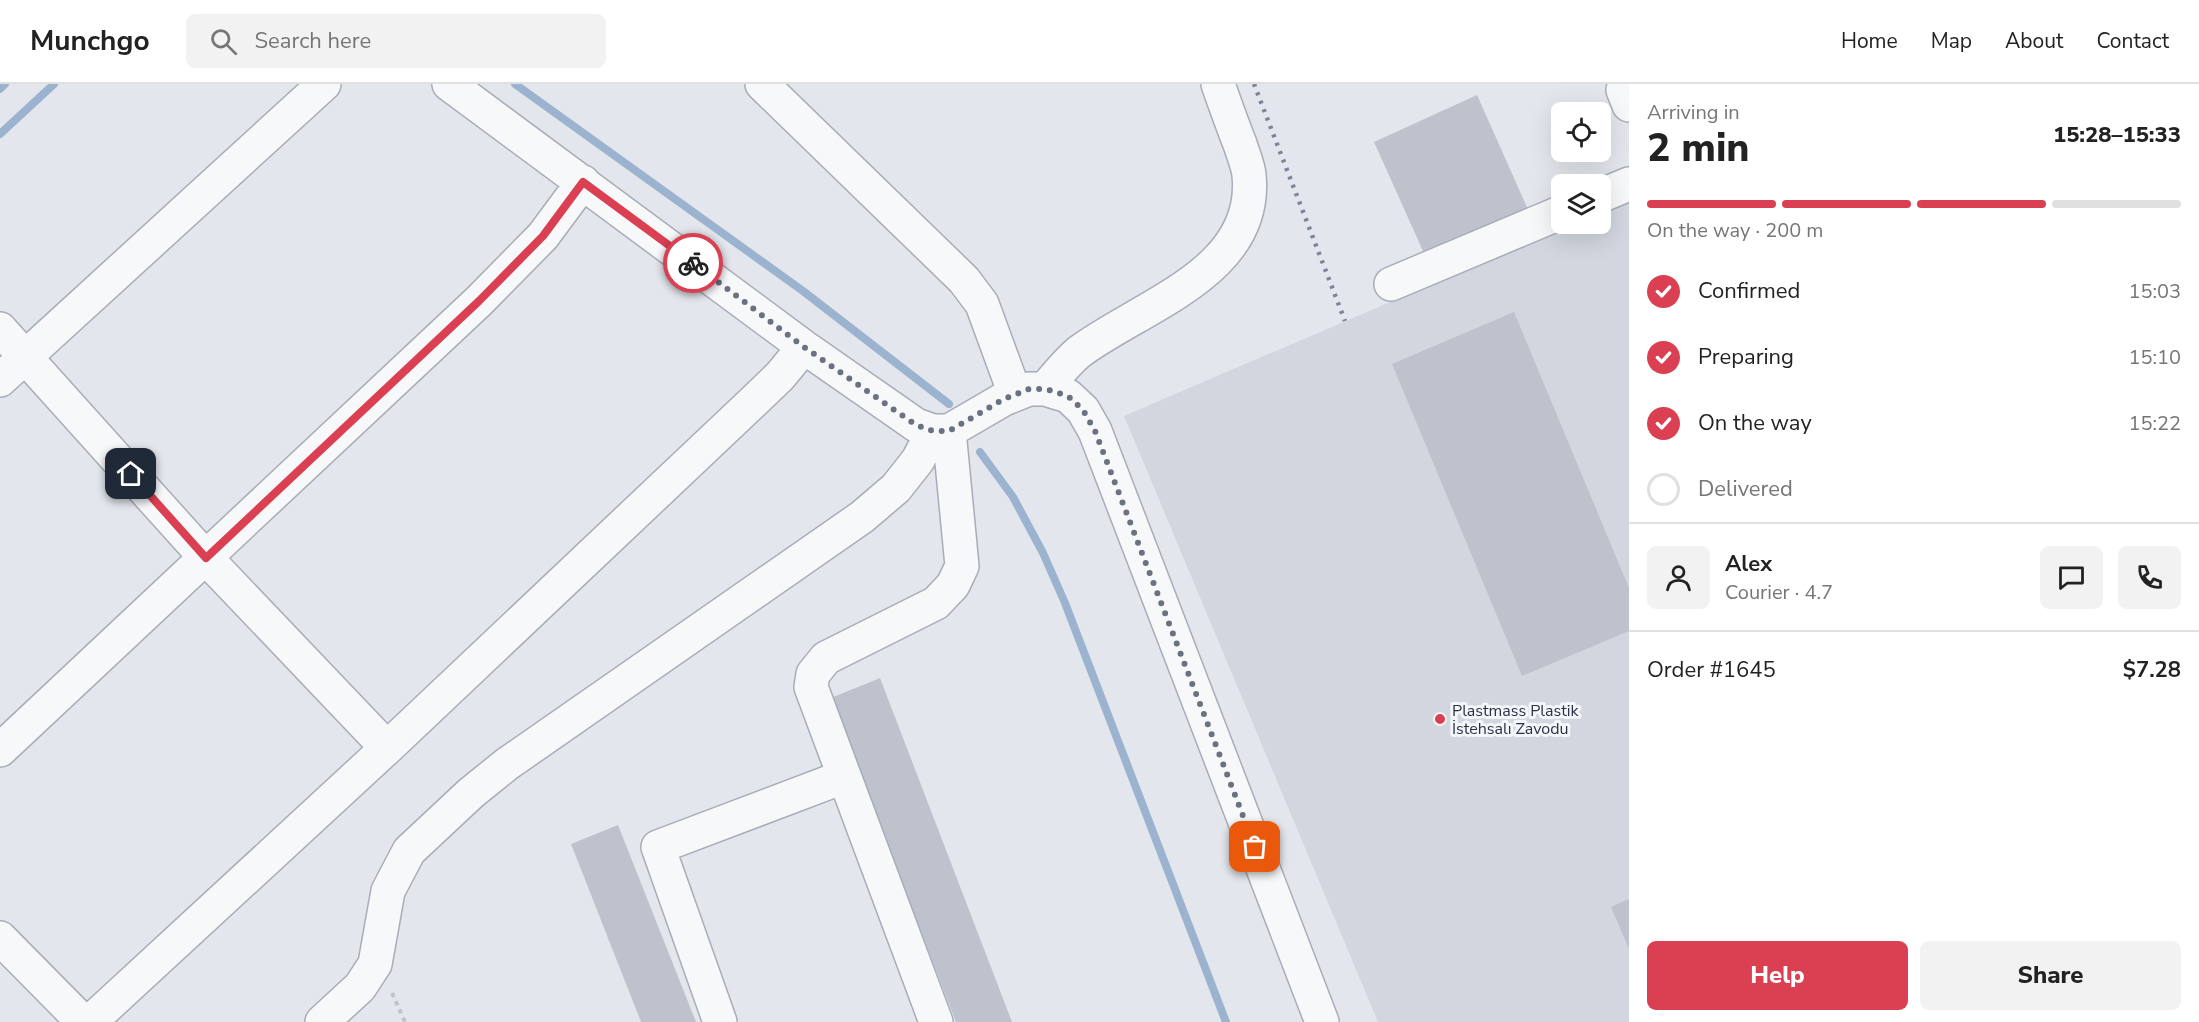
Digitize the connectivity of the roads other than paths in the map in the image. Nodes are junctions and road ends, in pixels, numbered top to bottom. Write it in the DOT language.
graph roads {
  1 [pos="324,84"];
  2 [pos="448,84"];
  3 [pos="762,84"];
  4 [pos="1218,84"];
  5 [pos="583,182"];
  6 [pos="1629,184"];
  7 [pos="1611,191"];
  8 [pos="1551,217"];
  9 [pos="1391,284"];
  10 [pos="0,329"];
  11 [pos="804,347"];
  12 [pos="25,357"];
  13 [pos="0,380"];
  14 [pos="1030,392"];
  15 [pos="941,431"];
  16 [pos="206,558"];
  17 [pos="387,748"];
  18 [pos="0,750"];
  19 [pos="843,777"];
  20 [pos="0,938"];
  21 [pos="83,1022"];
  22 [pos="90,1022"];
  23 [pos="322,1022"];
  24 [pos="720,1022"];
  25 [pos="936,1022"];
  26 [pos="1322,1022"];
  1 -- 12 [label="street"];
  2 -- 5 [label="street"];
  3 -- 14 [label="street"];
  4 -- 14 [label="street"];
  5 -- 11 [label="street"];
  5 -- 16 [label="street"];
  6 -- 7 [label="street"];
  8 -- 9 [label="street"];
  10 -- 12 [label="street"];
  11 -- 15 [label="street"];
  11 -- 17 [label="street"];
  12 -- 13 [label="street"];
  12 -- 16 [label="street"];
  14 -- 15 [label="street"];
  14 -- 26 [label="street"];
  15 -- 19 [label="street"];
  15 -- 23 [label="street"];
  16 -- 17 [label="street"];
  16 -- 18 [label="street"];
  17 -- 22 [label="street"];
  19 -- 24 [label="street"];
  19 -- 25 [label="street"];
  20 -- 21 [label="street"];
}
